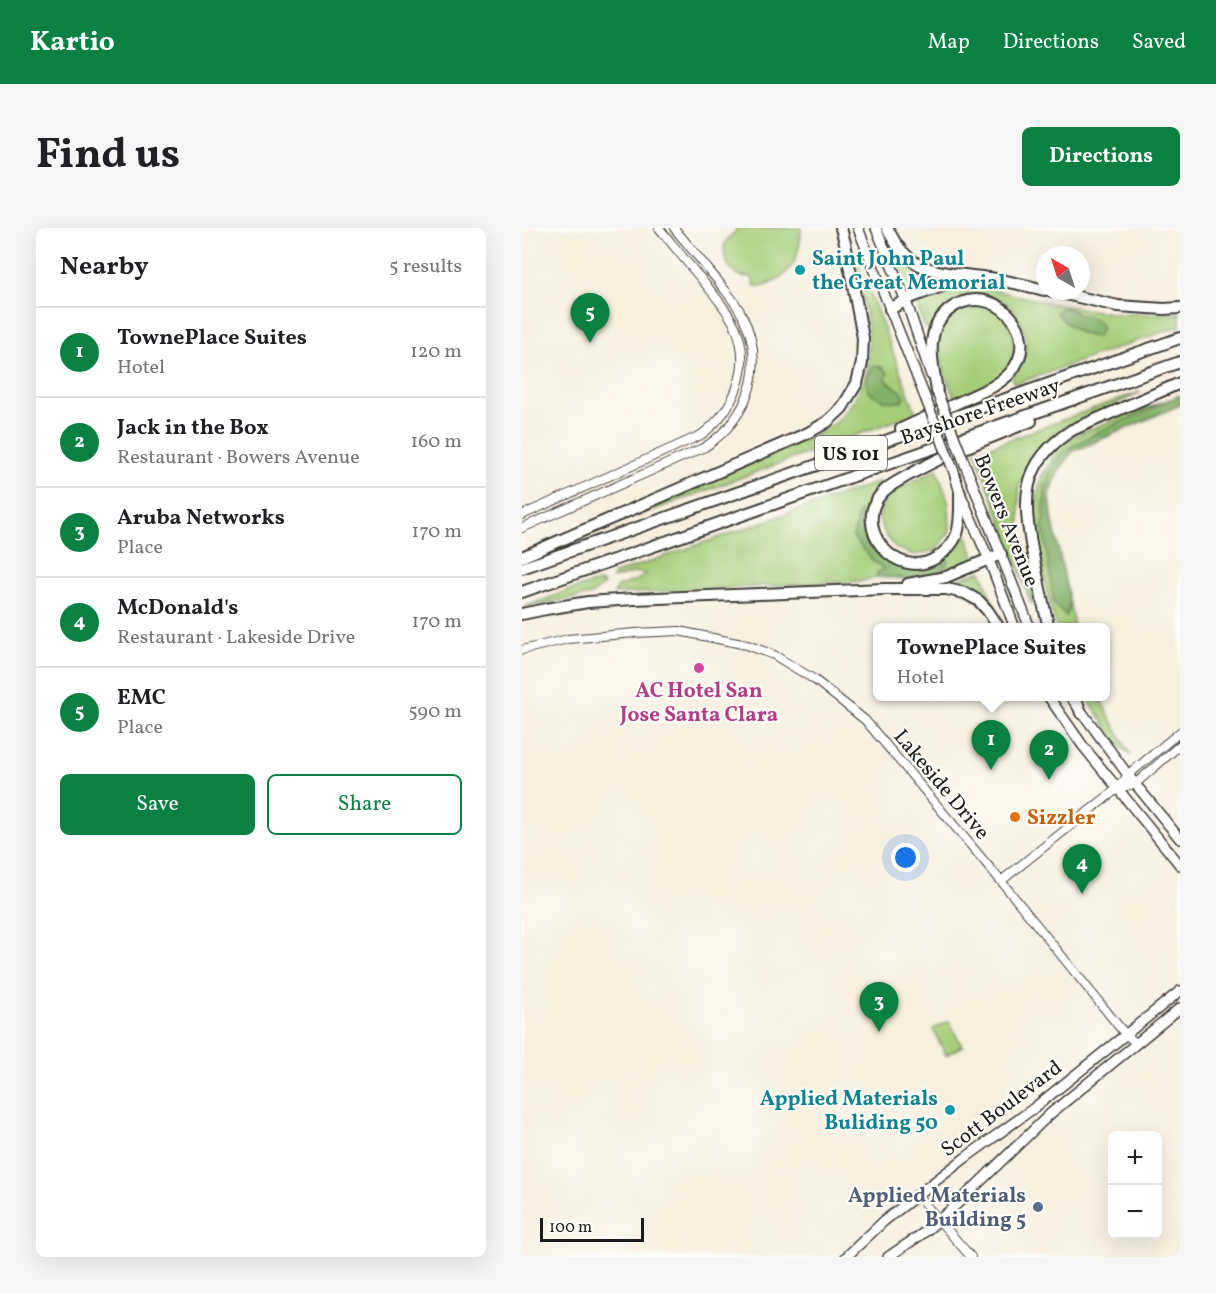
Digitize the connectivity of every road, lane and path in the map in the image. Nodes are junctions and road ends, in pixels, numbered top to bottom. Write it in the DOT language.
graph roads {
  1 [pos="659,228"];
  2 [pos="674,228"];
  3 [pos="841,228"];
  4 [pos="858,228"];
  5 [pos="876,228"];
  6 [pos="887,228"];
  7 [pos="991,278"];
  8 [pos="1036,288"];
  9 [pos="1090,300"];
  10 [pos="906,301"];
  11 [pos="1180,308"];
  12 [pos="890,309"];
  13 [pos="1180,338"];
  14 [pos="1180,362"];
  15 [pos="1136,378"];
  16 [pos="1180,383"];
  17 [pos="937,392"];
  18 [pos="836,458"];
  19 [pos="960,493"];
  20 [pos="522,515"];
  21 [pos="522,528"];
  22 [pos="1001,554"];
  23 [pos="522,557"];
  24 [pos="989,560"];
  25 [pos="522,568"];
  26 [pos="884,589"];
  27 [pos="522,592"];
  28 [pos="522,614"];
  29 [pos="996,623"];
  30 [pos="1013,623"];
  31 [pos="1028,623"];
  32 [pos="1048,623"];
  33 [pos="522,650"];
  34 [pos="1051,701"];
  35 [pos="1073,701"];
  36 [pos="1077,701"];
  37 [pos="1081,713"];
  38 [pos="1180,732"];
  39 [pos="1180,745"];
  40 [pos="1128,775"];
  41 [pos="1135,784"];
  42 [pos="1118,788"];
  43 [pos="1180,839"];
  44 [pos="1180,866"];
  45 [pos="1001,881"];
  46 [pos="1180,990"];
  47 [pos="1180,1008"];
  48 [pos="1125,1034"];
  49 [pos="1136,1043"];
  50 [pos="917,1194"];
  51 [pos="939,1220"];
  52 [pos="846,1257"];
  53 [pos="888,1257"];
  54 [pos="971,1257"];
  1 -- 20 [label="street"];
  2 -- 21 [label="street"];
  3 -- 23 [label="highway"];
  4 -- 12 [label="main road, Bowers Avenue"];
  5 -- 10 [label="main road, Bowers Avenue"];
  6 -- 7 [label="highway"];
  7 -- 8 [label="highway"];
  7 -- 10 [label="highway"];
  9 -- 11 [label="highway"];
  10 -- 12 [label="highway"];
  10 -- 17 [label="main road, Bowers Avenue"];
  12 -- 19 [label="main road, Bowers Avenue, bridge"];
  13 -- 18 [label="highway, Bayshore Freeway / US 101"];
  14 -- 15 [label="highway, Bayshore Freeway / US 101"];
  15 -- 19 [label="highway"];
  15 -- 27 [label="highway, Bayshore Freeway / US 101"];
  16 -- 32 [label="highway"];
  17 -- 18 [label="highway"];
  17 -- 22 [label="main road, Bowers Avenue, bridge"];
  18 -- 25 [label="highway, Bayshore Freeway / US 101"];
  19 -- 24 [label="main road, Bowers Avenue"];
  22 -- 24 [label="highway"];
  22 -- 31 [label="main road, Bowers Avenue"];
  24 -- 26 [label="highway"];
  24 -- 30 [label="main road, Bowers Avenue"];
  26 -- 28 [label="highway"];
  26 -- 29 [label="highway"];
  33 -- 45 [label="street, Lakeside Drive"];
  34 -- 42 [label="main road"];
  35 -- 37 [label="main road"];
  36 -- 37 [label="highway"];
  37 -- 40 [label="main road"];
  38 -- 40 [label="street"];
  39 -- 41 [label="street"];
  40 -- 41 [label="main road"];
  40 -- 42 [label="street"];
  41 -- 42 [label="street"];
  41 -- 43 [label="main road"];
  42 -- 44 [label="main road"];
  42 -- 45 [label="street"];
  45 -- 48 [label="street, Lakeside Drive"];
  46 -- 48 [label="main road, Scott Boulevard"];
  47 -- 49 [label="main road, Scott Boulevard"];
  48 -- 49 [label="street, Lakeside Drive"];
  48 -- 50 [label="main road, Scott Boulevard"];
  49 -- 51 [label="main road, Scott Boulevard"];
  50 -- 51 [label="street"];
  50 -- 52 [label="main road, Scott Boulevard"];
  51 -- 53 [label="main road, Scott Boulevard"];
  51 -- 54 [label="street"];
}
